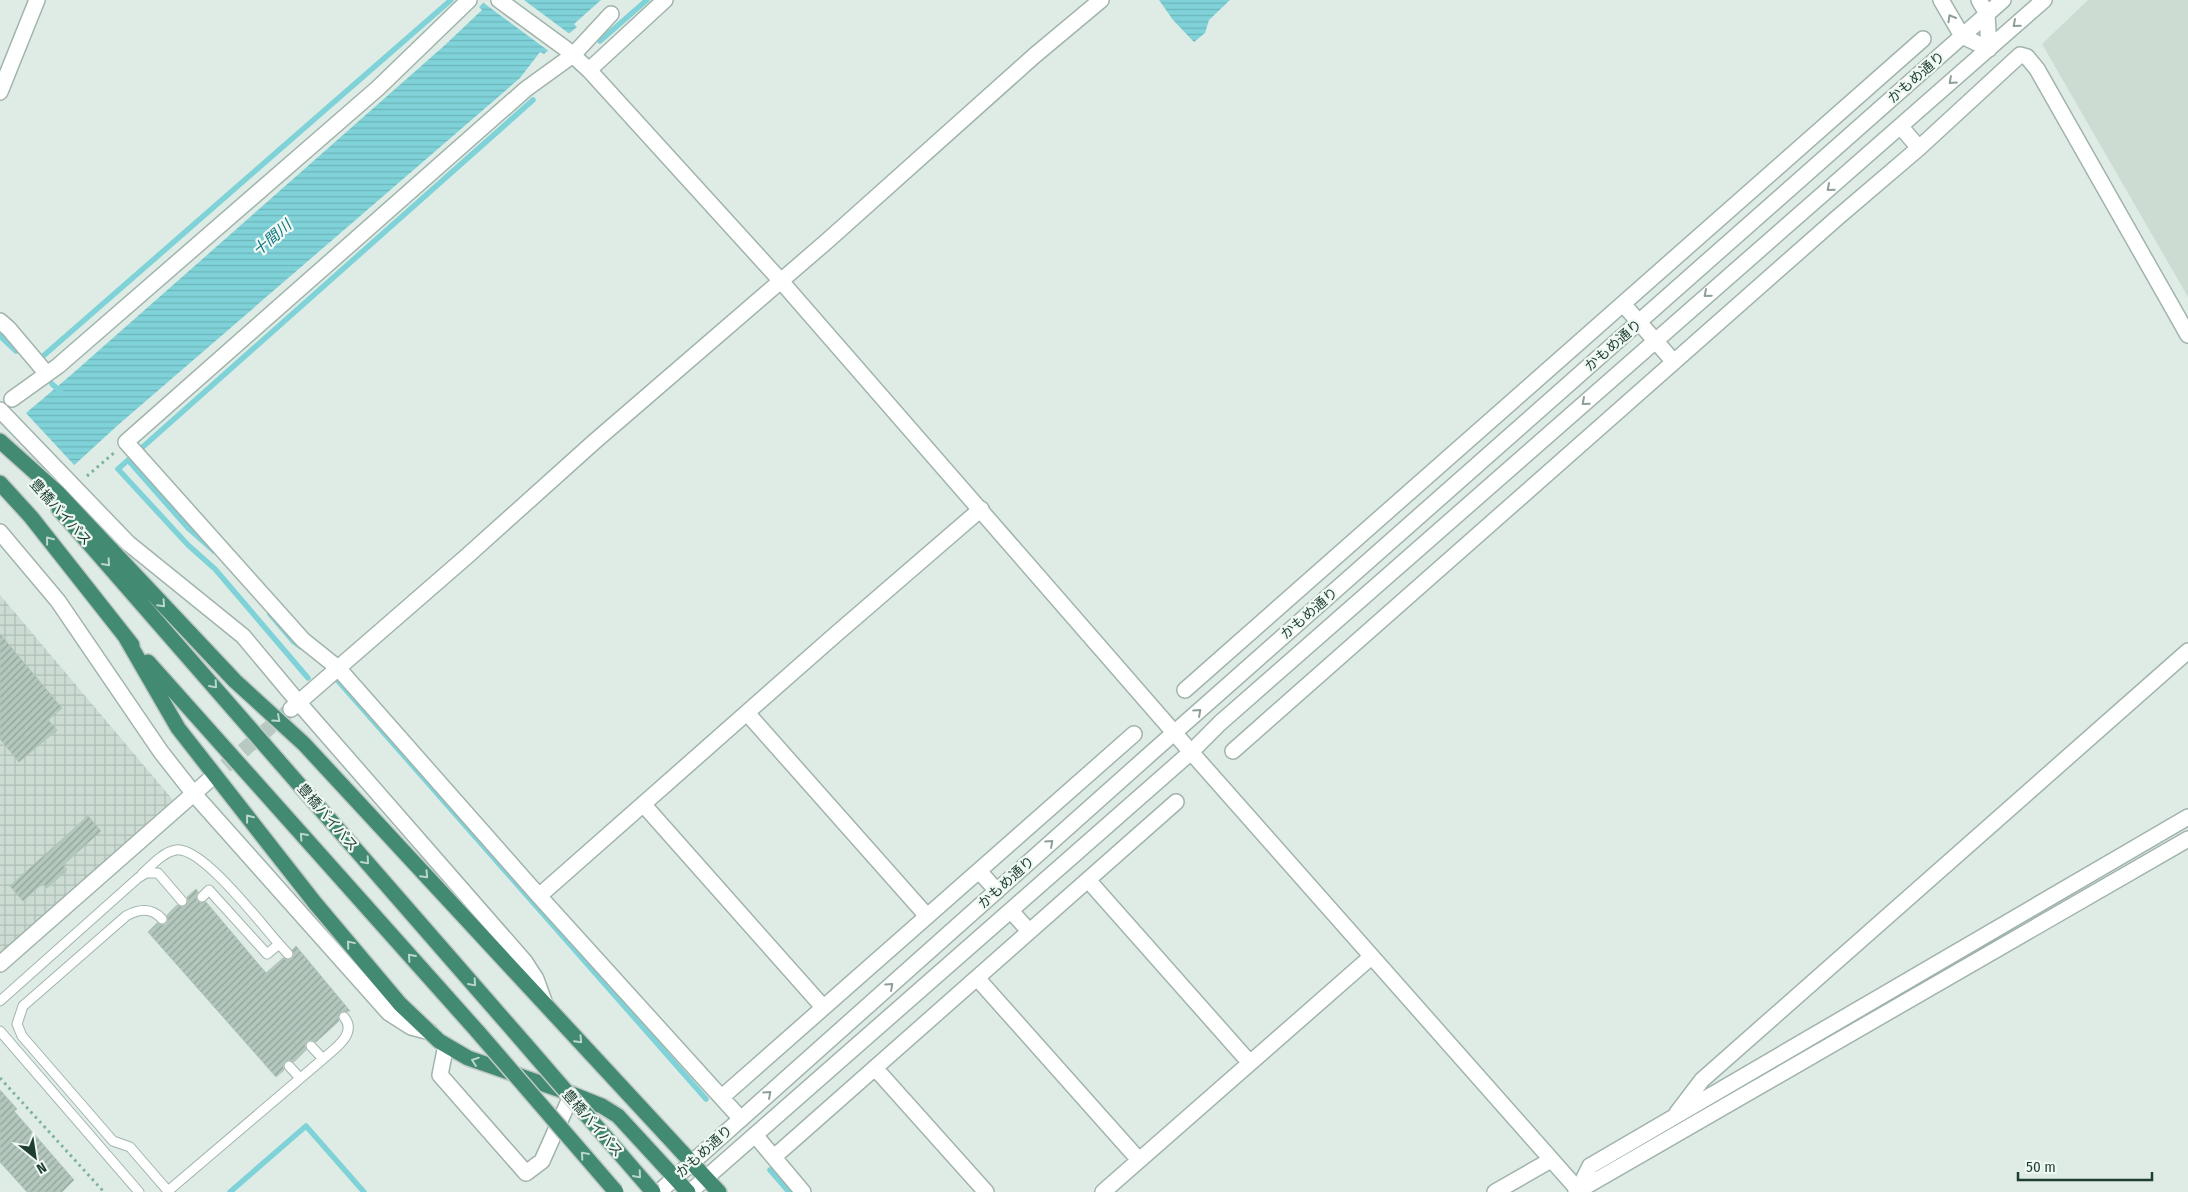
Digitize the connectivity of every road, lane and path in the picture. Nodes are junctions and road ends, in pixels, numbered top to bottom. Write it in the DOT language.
graph roads {
  1 [pos="37,0"];
  2 [pos="469,0"];
  3 [pos="499,0"];
  4 [pos="665,0"];
  5 [pos="1101,0"];
  6 [pos="1941,0"];
  7 [pos="1979,0"];
  8 [pos="2003,0"];
  9 [pos="2044,0"];
  10 [pos="611,14"];
  11 [pos="1987,14"];
  12 [pos="1962,36"];
  13 [pos="1923,39"];
  14 [pos="1989,48"];
  15 [pos="570,52"];
  16 [pos="589,70"];
  17 [pos="0,92"];
  18 [pos="1837,115"];
  19 [pos="1901,127"];
  20 [pos="1853,132"];
  21 [pos="1919,148"];
  22 [pos="780,280"];
  23 [pos="1623,304"];
  24 [pos="0,321"];
  25 [pos="1639,322"];
  26 [pos="2188,335"];
  27 [pos="1654,340"];
  28 [pos="1674,362"];
  29 [pos="47,374"];
  30 [pos="12,399"];
  31 [pos="2,413"];
  32 [pos="126,442"];
  33 [pos="0,443"];
  34 [pos="87,476"];
  35 [pos="0,483"];
  36 [pos="54,496"];
  37 [pos="981,509"];
  38 [pos="2,535"];
  39 [pos="126,638"];
  40 [pos="2188,651"];
  41 [pos="338,668"];
  42 [pos="1185,690"];
  43 [pos="295,706"];
  44 [pos="747,713"];
  45 [pos="1174,733"];
  46 [pos="1134,734"];
  47 [pos="1233,751"];
  48 [pos="1191,752"];
  49 [pos="208,781"];
  50 [pos="194,794"];
  51 [pos="1176,802"];
  52 [pos="643,804"];
  53 [pos="2188,817"];
  54 [pos="2188,839"];
  55 [pos="979,870"];
  56 [pos="138,878"];
  57 [pos="1088,880"];
  58 [pos="997,891"];
  59 [pos="202,896"];
  60 [pos="539,896"];
  61 [pos="182,901"];
  62 [pos="1011,911"];
  63 [pos="927,916"];
  64 [pos="162,919"];
  65 [pos="1029,932"];
  66 [pos="279,944"];
  67 [pos="288,954"];
  68 [pos="1371,956"];
  69 [pos="0,964"];
  70 [pos="977,978"];
  71 [pos="0,1000"];
  72 [pos="545,1004"];
  73 [pos="823,1007"];
  74 [pos="344,1017"];
  75 [pos="0,1031"];
  76 [pos="430,1032"];
  77 [pos="446,1045"];
  78 [pos="311,1046"];
  79 [pos="322,1059"];
  80 [pos="1250,1063"];
  81 [pos="289,1066"];
  82 [pos="875,1068"];
  83 [pos="0,1078"];
  84 [pos="300,1078"];
  85 [pos="572,1094"];
  86 [pos="722,1097"];
  87 [pos="741,1118"];
  88 [pos="1673,1118"];
  89 [pos="755,1135"];
  90 [pos="774,1157"];
  91 [pos="1139,1160"];
  92 [pos="1551,1160"];
  93 [pos="693,1161"];
  94 [pos="707,1177"];
  95 [pos="674,1178"];
  96 [pos="168,1191"];
  97 [pos="1578,1191"];
  98 [pos="104,1192"];
  99 [pos="139,1192"];
  100 [pos="616,1192"];
  101 [pos="653,1192"];
  102 [pos="659,1192"];
  103 [pos="689,1192"];
  104 [pos="720,1192"];
  105 [pos="803,1192"];
  106 [pos="986,1192"];
  107 [pos="1103,1192"];
  108 [pos="1496,1192"];
  1 -- 17 [label="street"];
  2 -- 29 [label="street"];
  3 -- 15 [label="street"];
  4 -- 16 [label="street"];
  5 -- 22 [label="street"];
  12 -- 6 [label="street, one-way"];
  7 -- 11 [label="street"];
  8 -- 11 [label="street, かもめ通り"];
  9 -- 14 [label="street, かもめ通り, one-way"];
  10 -- 15 [label="street"];
  11 -- 12 [label="street, かもめ通り"];
  11 -- 14 [label="street"];
  12 -- 14 [label="street"];
  12 -- 20 [label="street, かもめ通り"];
  13 -- 18 [label="street"];
  14 -- 19 [label="street, かもめ通り, one-way"];
  15 -- 16 [label="street"];
  15 -- 32 [label="street"];
  16 -- 22 [label="street"];
  18 -- 20 [label="street"];
  18 -- 23 [label="street"];
  19 -- 21 [label="street"];
  19 -- 27 [label="street, かもめ通り, one-way"];
  20 -- 25 [label="street, かもめ通り"];
  21 -- 26 [label="street"];
  21 -- 28 [label="street"];
  22 -- 37 [label="street"];
  22 -- 41 [label="street"];
  23 -- 25 [label="street"];
  23 -- 42 [label="street"];
  24 -- 29 [label="street"];
  25 -- 27 [label="street"];
  45 -- 25 [label="street, かもめ通り, one-way"];
  27 -- 28 [label="street"];
  27 -- 48 [label="street, かもめ通り, one-way"];
  28 -- 47 [label="street"];
  29 -- 30 [label="street"];
  31 -- 43 [label="street"];
  32 -- 34 [label="path"];
  32 -- 41 [label="street"];
  33 -- 36 [label="highway"];
  39 -- 35 [label="highway, 豊橋バイパス, one-way"];
  36 -- 72 [label="highway, one-way"];
  36 -- 101 [label="highway, 豊橋バイパス, one-way, bridge"];
  37 -- 44 [label="street"];
  37 -- 45 [label="street"];
  38 -- 50 [label="street"];
  76 -- 39 [label="highway, one-way"];
  100 -- 39 [label="highway, 豊橋バイパス, one-way, bridge"];
  40 -- 88 [label="street"];
  41 -- 43 [label="street"];
  41 -- 60 [label="street"];
  43 -- 72 [label="street"];
  44 -- 52 [label="street"];
  44 -- 63 [label="street"];
  45 -- 48 [label="street"];
  58 -- 45 [label="street, かもめ通り, one-way"];
  46 -- 55 [label="street"];
  48 -- 62 [label="street, かもめ通り"];
  48 -- 68 [label="street"];
  49 -- 50 [label="street"];
  50 -- 69 [label="street"];
  50 -- 76 [label="street"];
  51 -- 57 [label="street"];
  52 -- 60 [label="street"];
  52 -- 73 [label="street"];
  53 -- 88 [label="street"];
  54 -- 97 [label="street"];
  55 -- 58 [label="street"];
  55 -- 63 [label="street"];
  56 -- 61 [label="lane"];
  56 -- 66 [label="lane"];
  56 -- 71 [label="lane"];
  57 -- 65 [label="street"];
  57 -- 80 [label="street"];
  87 -- 58 [label="street, かもめ通り, one-way"];
  59 -- 66 [label="lane"];
  60 -- 86 [label="street"];
  62 -- 65 [label="street"];
  62 -- 89 [label="street, かもめ通り"];
  63 -- 73 [label="street"];
  64 -- 96 [label="lane"];
  65 -- 70 [label="street"];
  66 -- 67 [label="lane"];
  68 -- 80 [label="street"];
  68 -- 92 [label="street"];
  70 -- 82 [label="street"];
  70 -- 91 [label="street"];
  72 -- 93 [label="highway, one-way"];
  73 -- 86 [label="street"];
  74 -- 79 [label="lane"];
  75 -- 99 [label="lane"];
  76 -- 77 [label="highway"];
  85 -- 77 [label="highway, one-way"];
  77 -- 85 [label="street"];
  78 -- 79 [label="lane"];
  79 -- 84 [label="lane"];
  80 -- 91 [label="street"];
  81 -- 84 [label="lane"];
  82 -- 90 [label="street"];
  82 -- 106 [label="street"];
  83 -- 98 [label="path"];
  84 -- 96 [label="lane"];
  85 -- 95 [label="highway"];
  86 -- 87 [label="street"];
  87 -- 93 [label="street, かもめ通り"];
  88 -- 97 [label="street"];
  89 -- 90 [label="street"];
  89 -- 94 [label="street, かもめ通り"];
  90 -- 105 [label="street"];
  91 -- 107 [label="street"];
  92 -- 97 [label="street"];
  92 -- 108 [label="street"];
  93 -- 94 [label="highway"];
  93 -- 95 [label="street, かもめ通り"];
  94 -- 103 [label="street, かもめ通り"];
  94 -- 104 [label="highway"];
  95 -- 102 [label="street, かもめ通り"];
  95 -- 103 [label="highway"];
}
